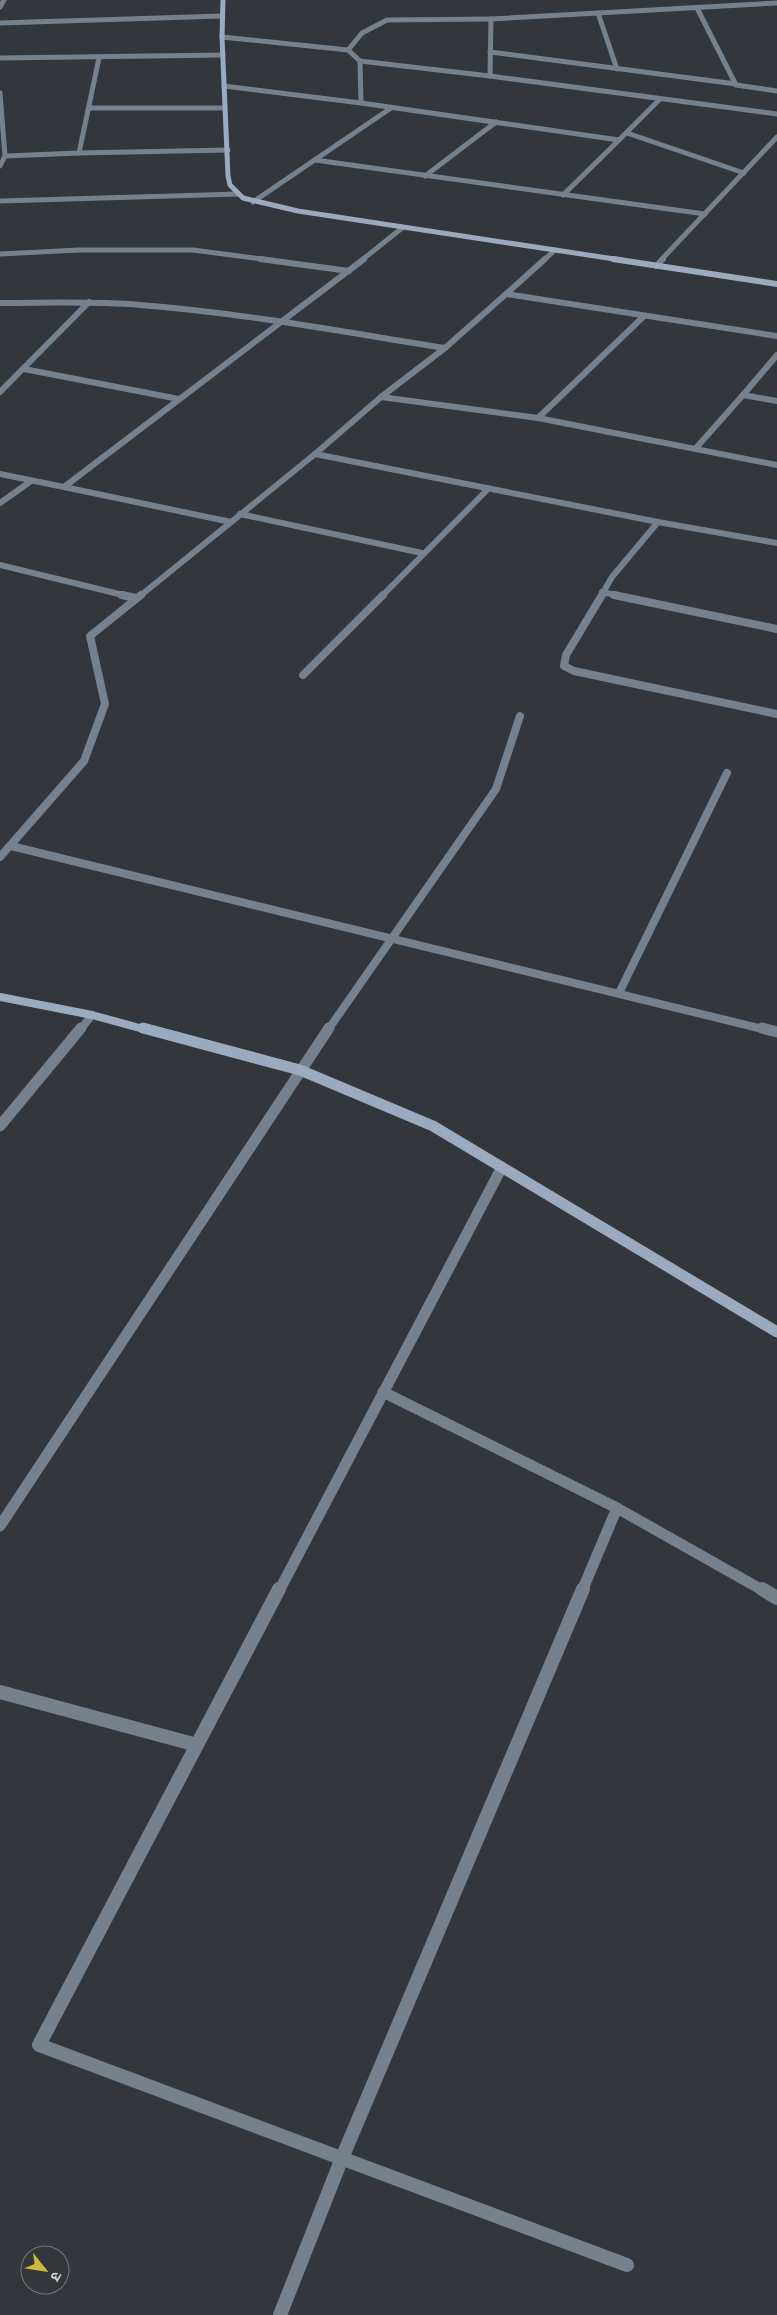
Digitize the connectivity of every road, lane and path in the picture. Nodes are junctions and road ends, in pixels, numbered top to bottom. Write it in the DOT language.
graph roads {
  1 [pos="4,0"];
  2 [pos="223,0"];
  3 [pos="777,4"];
  4 [pos="0,7"];
  5 [pos="697,8"];
  6 [pos="598,13"];
  7 [pos="222,16"];
  8 [pos="491,19"];
  9 [pos="0,22"];
  10 [pos="222,37"];
  11 [pos="348,50"];
  12 [pos="490,52"];
  13 [pos="223,56"];
  14 [pos="0,58"];
  15 [pos="99,58"];
  16 [pos="360,60"];
  17 [pos="617,69"];
  18 [pos="490,76"];
  19 [pos="736,84"];
  20 [pos="224,86"];
  21 [pos="777,91"];
  22 [pos="0,93"];
  23 [pos="660,99"];
  24 [pos="361,103"];
  25 [pos="89,108"];
  26 [pos="225,108"];
  27 [pos="391,108"];
  28 [pos="777,114"];
  29 [pos="496,122"];
  30 [pos="627,133"];
  31 [pos="777,136"];
  32 [pos="619,140"];
  33 [pos="228,150"];
  34 [pos="3,152"];
  35 [pos="79,153"];
  36 [pos="315,160"];
  37 [pos="0,166"];
  38 [pos="744,173"];
  39 [pos="425,176"];
  40 [pos="239,194"];
  41 [pos="563,195"];
  42 [pos="0,201"];
  43 [pos="253,202"];
  44 [pos="704,214"];
  45 [pos="402,228"];
  46 [pos="555,250"];
  47 [pos="0,254"];
  48 [pos="656,266"];
  49 [pos="349,271"];
  50 [pos="777,284"];
  51 [pos="506,294"];
  52 [pos="89,302"];
  53 [pos="0,303"];
  54 [pos="644,316"];
  55 [pos="280,322"];
  56 [pos="777,336"];
  57 [pos="445,348"];
  58 [pos="777,355"];
  59 [pos="24,369"];
  60 [pos="2,388"];
  61 [pos="743,395"];
  62 [pos="382,397"];
  63 [pos="179,398"];
  64 [pos="777,401"];
  65 [pos="538,418"];
  66 [pos="696,448"];
  67 [pos="315,454"];
  68 [pos="777,465"];
  69 [pos="0,474"];
  70 [pos="31,480"];
  71 [pos="64,487"];
  72 [pos="488,489"];
  73 [pos="0,503"];
  74 [pos="240,514"];
  75 [pos="231,522"];
  76 [pos="658,522"];
  77 [pos="777,543"];
  78 [pos="422,552"];
  79 [pos="0,565"];
  80 [pos="602,592"];
  81 [pos="136,598"];
  82 [pos="777,628"];
  83 [pos="303,675"];
  84 [pos="777,714"];
  85 [pos="520,716"];
  86 [pos="727,773"];
  87 [pos="11,846"];
  88 [pos="0,857"];
  89 [pos="393,940"];
  90 [pos="619,993"];
  91 [pos="0,997"];
  92 [pos="92,1015"];
  93 [pos="777,1032"];
  94 [pos="300,1070"];
  95 [pos="0,1126"];
  96 [pos="502,1167"];
  97 [pos="777,1332"];
  98 [pos="384,1392"];
  99 [pos="617,1508"];
  100 [pos="0,1526"];
  101 [pos="777,1598"];
  102 [pos="0,1692"];
  103 [pos="197,1745"];
  104 [pos="342,2158"];
  105 [pos="628,2265"];
  106 [pos="280,2315"];
  1 -- 4 [label="street"];
  2 -- 7 [label="street"];
  3 -- 5 [label="street"];
  5 -- 6 [label="street"];
  5 -- 19 [label="street"];
  6 -- 8 [label="street"];
  6 -- 17 [label="street"];
  7 -- 9 [label="street"];
  7 -- 10 [label="street"];
  8 -- 11 [label="street"];
  8 -- 12 [label="street"];
  10 -- 11 [label="street"];
  10 -- 13 [label="street"];
  11 -- 16 [label="street"];
  12 -- 17 [label="street"];
  12 -- 18 [label="street"];
  13 -- 15 [label="street"];
  13 -- 20 [label="street"];
  14 -- 15 [label="street"];
  15 -- 25 [label="street"];
  16 -- 18 [label="street"];
  16 -- 24 [label="street"];
  17 -- 19 [label="street"];
  18 -- 23 [label="street"];
  19 -- 21 [label="street"];
  20 -- 24 [label="street"];
  20 -- 26 [label="street"];
  22 -- 34 [label="street"];
  23 -- 28 [label="street"];
  23 -- 30 [label="street"];
  24 -- 27 [label="street"];
  25 -- 26 [label="street"];
  25 -- 35 [label="street"];
  26 -- 33 [label="street"];
  27 -- 29 [label="street"];
  27 -- 36 [label="street"];
  29 -- 32 [label="street"];
  29 -- 39 [label="street"];
  30 -- 32 [label="street"];
  30 -- 38 [label="street"];
  31 -- 38 [label="street"];
  32 -- 41 [label="street"];
  33 -- 35 [label="street"];
  33 -- 40 [label="street"];
  34 -- 35 [label="street"];
  34 -- 37 [label="street"];
  36 -- 39 [label="street"];
  36 -- 43 [label="street"];
  38 -- 44 [label="street"];
  39 -- 41 [label="street"];
  40 -- 42 [label="street"];
  40 -- 43 [label="street"];
  41 -- 44 [label="street"];
  43 -- 45 [label="street"];
  44 -- 48 [label="street"];
  45 -- 46 [label="street"];
  45 -- 49 [label="street"];
  46 -- 48 [label="street"];
  46 -- 51 [label="street"];
  47 -- 49 [label="street"];
  48 -- 50 [label="street"];
  49 -- 55 [label="street"];
  51 -- 54 [label="street"];
  51 -- 57 [label="street"];
  52 -- 53 [label="street"];
  52 -- 55 [label="street"];
  52 -- 59 [label="street"];
  54 -- 56 [label="street"];
  54 -- 65 [label="street"];
  55 -- 57 [label="street"];
  55 -- 63 [label="street"];
  57 -- 62 [label="street"];
  58 -- 61 [label="street"];
  59 -- 60 [label="street"];
  59 -- 63 [label="street"];
  61 -- 64 [label="street"];
  61 -- 66 [label="street"];
  62 -- 65 [label="street"];
  62 -- 67 [label="street"];
  63 -- 71 [label="street"];
  65 -- 66 [label="street"];
  66 -- 68 [label="street"];
  67 -- 72 [label="street"];
  67 -- 74 [label="street"];
  69 -- 70 [label="street"];
  70 -- 71 [label="street"];
  70 -- 73 [label="street"];
  71 -- 75 [label="street"];
  72 -- 76 [label="street"];
  72 -- 78 [label="street"];
  74 -- 75 [label="street"];
  74 -- 78 [label="street"];
  75 -- 81 [label="street"];
  76 -- 77 [label="street"];
  76 -- 80 [label="street"];
  78 -- 83 [label="street"];
  79 -- 81 [label="street"];
  80 -- 82 [label="street"];
  80 -- 84 [label="street"];
  81 -- 87 [label="street"];
  85 -- 89 [label="street"];
  86 -- 90 [label="street"];
  87 -- 88 [label="street"];
  87 -- 89 [label="street"];
  89 -- 90 [label="street"];
  89 -- 94 [label="street"];
  90 -- 93 [label="street"];
  91 -- 92 [label="street"];
  92 -- 94 [label="street"];
  92 -- 95 [label="street"];
  94 -- 96 [label="street"];
  94 -- 100 [label="street"];
  96 -- 97 [label="street"];
  96 -- 98 [label="street"];
  98 -- 99 [label="street"];
  98 -- 103 [label="street"];
  99 -- 101 [label="street"];
  99 -- 104 [label="street"];
  102 -- 103 [label="street"];
  103 -- 104 [label="street"];
  104 -- 105 [label="street"];
  104 -- 106 [label="street"];
}
